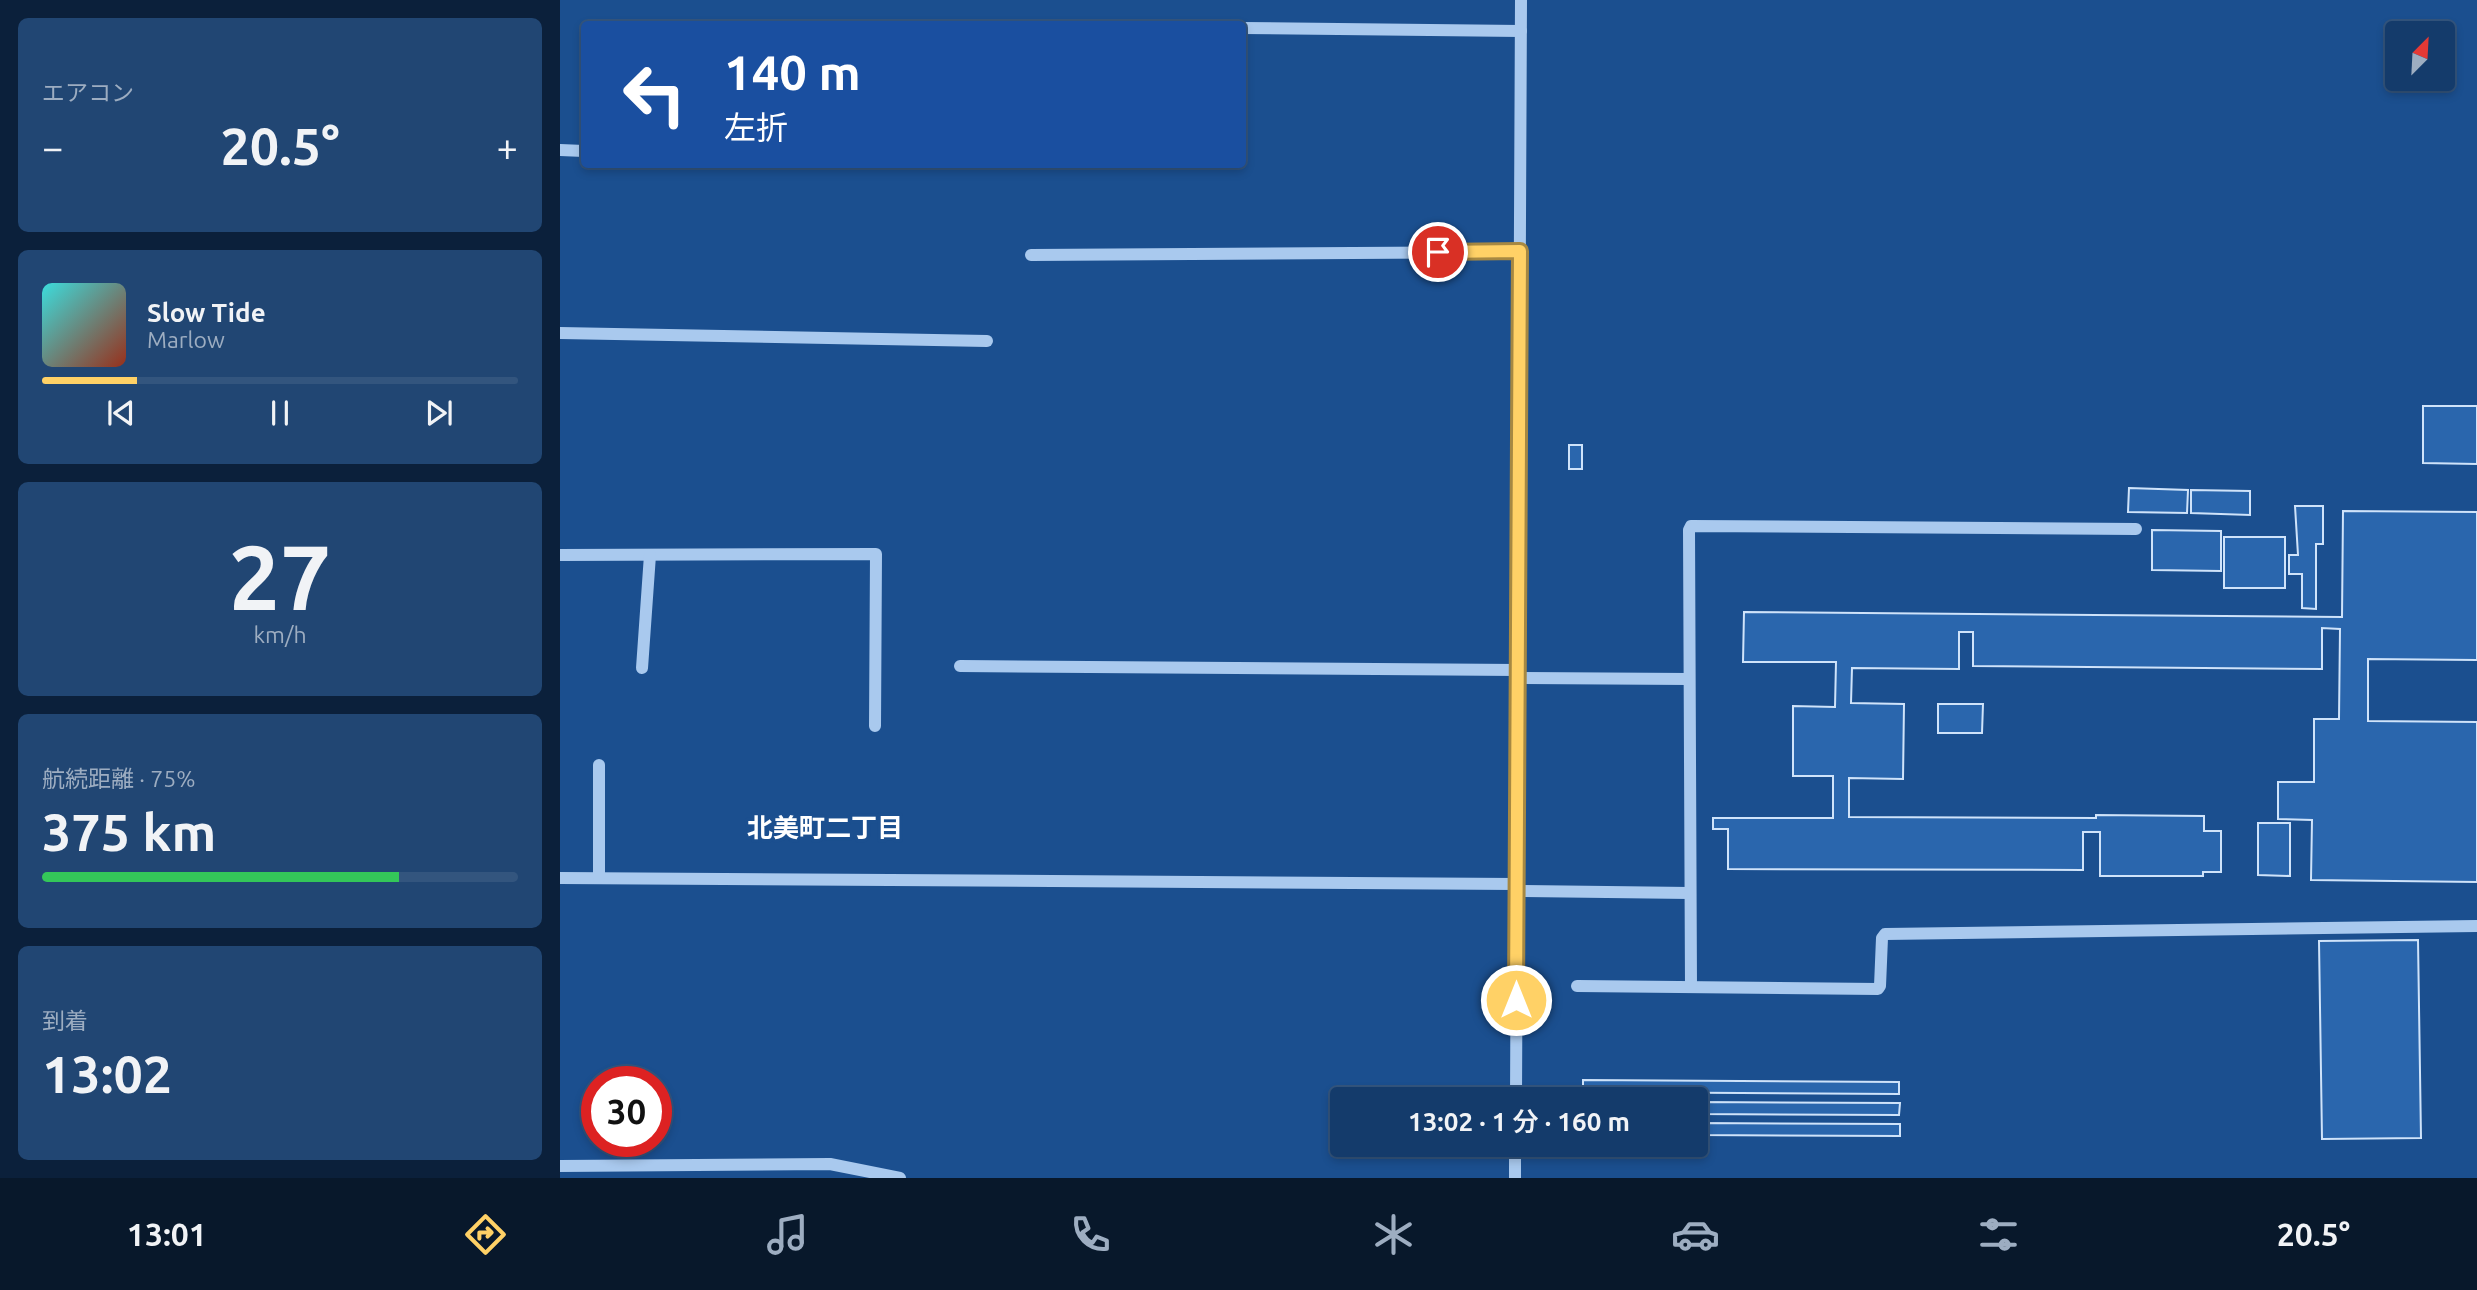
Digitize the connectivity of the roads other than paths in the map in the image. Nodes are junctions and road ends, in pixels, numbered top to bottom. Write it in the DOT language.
graph roads {
  1 [pos="1521,0"];
  2 [pos="1246,28"];
  3 [pos="1521,31"];
  4 [pos="560,150"];
  5 [pos="581,151"];
  6 [pos="1520,251"];
  7 [pos="1031,255"];
  8 [pos="560,333"];
  9 [pos="987,341"];
  10 [pos="2136,529"];
  11 [pos="560,555"];
  12 [pos="650,555"];
  13 [pos="960,666"];
  14 [pos="642,667"];
  15 [pos="1518,674"];
  16 [pos="1689,679"];
  17 [pos="875,726"];
  18 [pos="599,765"];
  19 [pos="560,878"];
  20 [pos="599,878"];
  21 [pos="1517,888"];
  22 [pos="1690,893"];
  23 [pos="2477,926"];
  24 [pos="1577,986"];
  25 [pos="1691,987"];
  26 [pos="1516,1087"];
  27 [pos="1516,1157"];
  28 [pos="560,1166"];
  29 [pos="900,1178"];
  30 [pos="1515,1178"];
  1 -- 3 [label="street"];
  2 -- 3 [label="street"];
  3 -- 6 [label="street"];
  4 -- 5 [label="street"];
  6 -- 7 [label="street"];
  6 -- 15 [label="street"];
  8 -- 9 [label="street"];
  10 -- 16 [label="street"];
  11 -- 12 [label="street"];
  12 -- 14 [label="street"];
  12 -- 17 [label="street"];
  13 -- 15 [label="street"];
  15 -- 16 [label="street"];
  15 -- 21 [label="street"];
  16 -- 22 [label="street"];
  18 -- 20 [label="street"];
  19 -- 20 [label="street"];
  20 -- 21 [label="street"];
  21 -- 22 [label="street"];
  21 -- 26 [label="street"];
  22 -- 25 [label="street"];
  23 -- 25 [label="street"];
  24 -- 25 [label="street"];
  27 -- 30 [label="street"];
  28 -- 29 [label="street"];
}
